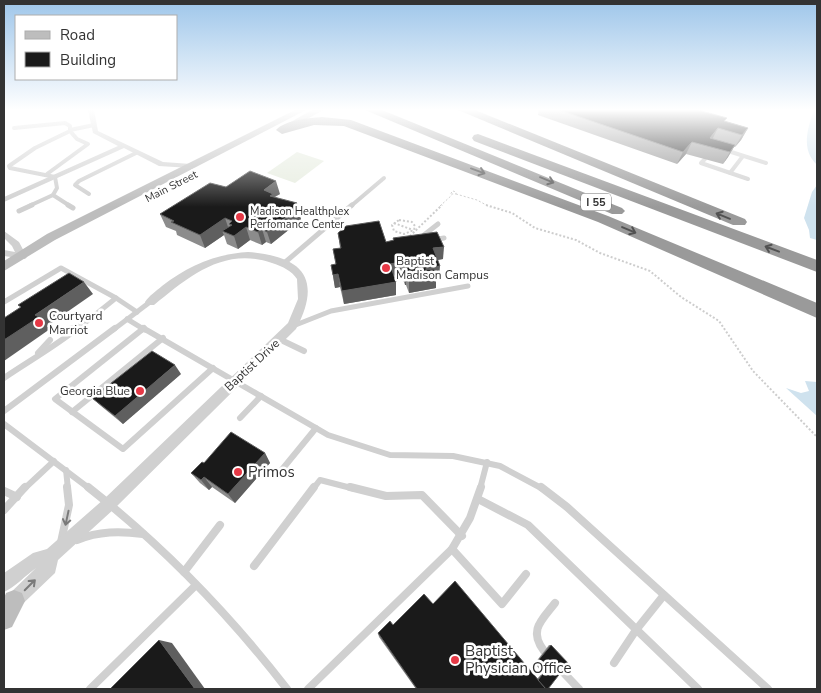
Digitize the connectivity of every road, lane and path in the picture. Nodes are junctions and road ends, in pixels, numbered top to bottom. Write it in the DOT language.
graph roads {
  1 [pos="46,142"];
  2 [pos="84,142"];
  3 [pos="116,142"];
  4 [pos="244,142"];
  5 [pos="250,142"];
  6 [pos="397,142"];
  7 [pos="451,142"];
  8 [pos="489,142"];
  9 [pos="543,142"];
  10 [pos="123,146"];
  11 [pos="715,147"];
  12 [pos="136,153"];
  13 [pos="743,156"];
  14 [pos="705,158"];
  15 [pos="766,163"];
  16 [pos="162,164"];
  17 [pos="191,166"];
  18 [pos="730,173"];
  19 [pos="51,176"];
  20 [pos="384,178"];
  21 [pos="748,179"];
  22 [pos="164,180"];
  23 [pos="90,194"];
  24 [pos="53,196"];
  25 [pos="6,200"];
  26 [pos="73,208"];
  27 [pos="19,212"];
  28 [pos="394,223"];
  29 [pos="438,224"];
  30 [pos="415,230"];
  31 [pos="4,234"];
  32 [pos="417,236"];
  33 [pos="444,238"];
  34 [pos="4,253"];
  35 [pos="817,254"];
  36 [pos="22,257"];
  37 [pos="283,264"];
  38 [pos="817,266"];
  39 [pos="4,267"];
  40 [pos="468,286"];
  41 [pos="116,298"];
  42 [pos="4,302"];
  43 [pos="150,302"];
  44 [pos="817,303"];
  45 [pos="817,311"];
  46 [pos="137,312"];
  47 [pos="127,319"];
  48 [pos="83,324"];
  49 [pos="292,326"];
  50 [pos="144,328"];
  51 [pos="60,333"];
  52 [pos="163,338"];
  53 [pos="279,339"];
  54 [pos="50,340"];
  55 [pos="304,351"];
  56 [pos="36,356"];
  57 [pos="213,368"];
  58 [pos="4,378"];
  59 [pos="234,381"];
  60 [pos="260,396"];
  61 [pos="4,411"];
  62 [pos="72,412"];
  63 [pos="240,418"];
  64 [pos="4,424"];
  65 [pos="316,428"];
  66 [pos="817,438"];
  67 [pos="54,461"];
  68 [pos="486,462"];
  69 [pos="66,470"];
  70 [pos="280,472"];
  71 [pos="4,491"];
  72 [pos="17,497"];
  73 [pos="478,499"];
  74 [pos="109,504"];
  75 [pos="4,510"];
  76 [pos="220,525"];
  77 [pos="143,534"];
  78 [pos="462,536"];
  79 [pos="452,549"];
  80 [pos="55,552"];
  81 [pos="254,566"];
  82 [pos="184,572"];
  83 [pos="526,574"];
  84 [pos="196,585"];
  85 [pos="664,595"];
  86 [pos="555,603"];
  87 [pos="6,604"];
  88 [pos="636,630"];
  89 [pos="544,651"];
  90 [pos="614,664"];
  91 [pos="561,670"];
  92 [pos="90,689"];
  93 [pos="287,689"];
  94 [pos="308,689"];
  95 [pos="579,689"];
  96 [pos="698,689"];
  97 [pos="768,689"];
  1 -- 19 [label="lane"];
  2 -- 19 [label="lane"];
  3 -- 10 [label="street"];
  4 -- 17 [label="main road, Main Street"];
  5 -- 36 [label="main road, Main Street"];
  6 -- 45 [label="highway, one-way"];
  7 -- 44 [label="highway, I 55, one-way"];
  38 -- 8 [label="highway, I 55, one-way"];
  35 -- 9 [label="highway, one-way"];
  10 -- 12 [label="street"];
  10 -- 19 [label="street"];
  11 -- 13 [label="lane"];
  12 -- 16 [label="street"];
  12 -- 23 [label="lane"];
  13 -- 15 [label="lane"];
  13 -- 18 [label="lane"];
  14 -- 18 [label="lane"];
  16 -- 17 [label="street"];
  16 -- 22 [label="street"];
  17 -- 22 [label="main road, Main Street"];
  18 -- 21 [label="lane"];
  19 -- 24 [label="lane"];
  19 -- 25 [label="street"];
  20 -- 37 [label="lane"];
  22 -- 36 [label="main road, Main Street"];
  24 -- 26 [label="lane"];
  24 -- 27 [label="lane"];
  28 -- 30 [label="path"];
  28 -- 30 [label="path"];
  28 -- 30 [label="path"];
  29 -- 33 [label="lane"];
  30 -- 32 [label="path"];
  30 -- 66 [label="path"];
  31 -- 36 [label="street"];
  34 -- 36 [label="street"];
  36 -- 39 [label="main road, Main Street"];
  37 -- 43 [label="street, Baptist Drive"];
  37 -- 49 [label="street, Baptist Drive"];
  40 -- 49 [label="lane"];
  41 -- 42 [label="lane"];
  41 -- 46 [label="lane"];
  41 -- 48 [label="lane"];
  43 -- 46 [label="lane"];
  46 -- 47 [label="lane"];
  47 -- 50 [label="lane"];
  47 -- 61 [label="lane"];
  48 -- 51 [label="lane"];
  48 -- 56 [label="lane"];
  49 -- 53 [label="street, Baptist Drive"];
  50 -- 52 [label="lane"];
  50 -- 62 [label="lane"];
  52 -- 57 [label="lane"];
  52 -- 62 [label="lane"];
  53 -- 55 [label="lane"];
  53 -- 59 [label="street, Baptist Drive"];
  54 -- 56 [label="lane"];
  56 -- 58 [label="lane"];
  57 -- 59 [label="lane"];
  57 -- 62 [label="lane"];
  59 -- 60 [label="lane"];
  59 -- 74 [label="street, Baptist Drive"];
  60 -- 63 [label="lane"];
  60 -- 65 [label="lane"];
  64 -- 67 [label="lane"];
  65 -- 68 [label="lane"];
  65 -- 70 [label="lane"];
  67 -- 69 [label="lane"];
  67 -- 72 [label="lane"];
  68 -- 73 [label="lane"];
  68 -- 85 [label="lane"];
  69 -- 74 [label="lane"];
  69 -- 80 [label="lane, one-way"];
  71 -- 72 [label="lane"];
  72 -- 75 [label="lane"];
  73 -- 78 [label="lane"];
  73 -- 88 [label="lane"];
  74 -- 77 [label="lane"];
  74 -- 80 [label="street, Baptist Drive"];
  76 -- 82 [label="lane"];
  77 -- 80 [label="lane"];
  77 -- 82 [label="lane"];
  78 -- 79 [label="lane"];
  78 -- 81 [label="lane"];
  79 -- 83 [label="lane"];
  79 -- 94 [label="lane"];
  80 -- 87 [label="street, Baptist Drive"];
  82 -- 84 [label="lane"];
  84 -- 92 [label="lane"];
  84 -- 93 [label="lane"];
  85 -- 88 [label="lane"];
  85 -- 97 [label="lane"];
  86 -- 89 [label="lane"];
  88 -- 90 [label="lane"];
  88 -- 96 [label="lane"];
  91 -- 95 [label="lane"];
}
